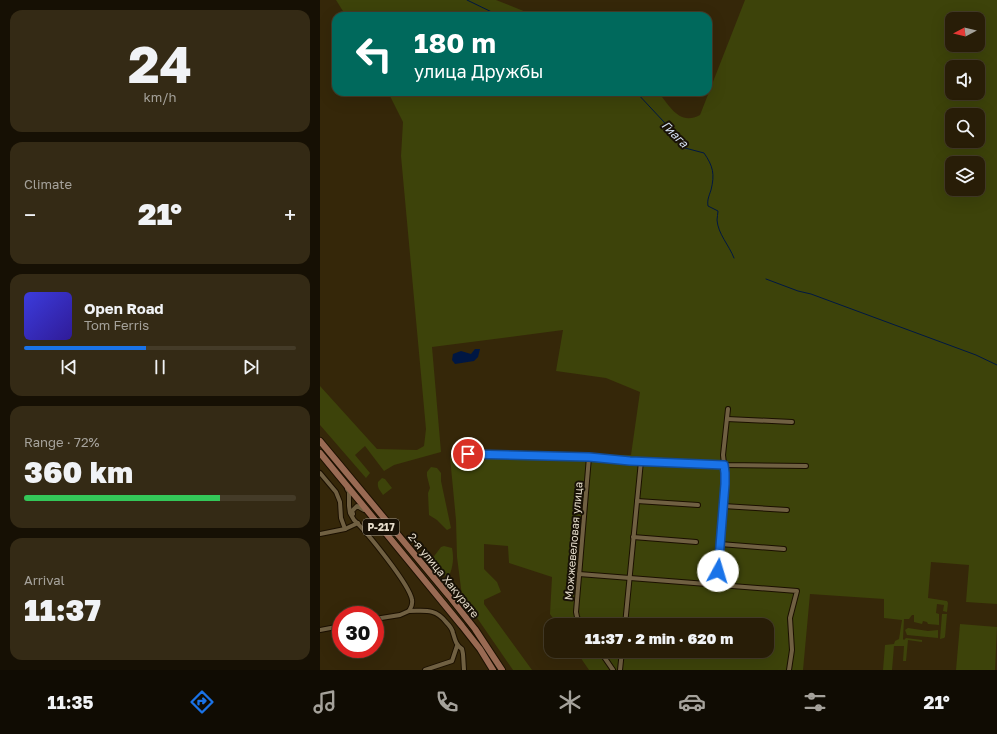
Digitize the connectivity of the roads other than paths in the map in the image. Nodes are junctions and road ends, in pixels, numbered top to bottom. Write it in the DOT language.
graph roads {
  1 [pos="728,409"];
  2 [pos="727,419"];
  3 [pos="792,422"];
  4 [pos="320,441"];
  5 [pos="320,454"];
  6 [pos="454,456"];
  7 [pos="589,457"];
  8 [pos="641,461"];
  9 [pos="724,465"];
  10 [pos="806,466"];
  11 [pos="320,473"];
  12 [pos="637,501"];
  13 [pos="698,505"];
  14 [pos="723,506"];
  15 [pos="787,510"];
  16 [pos="356,522"];
  17 [pos="345,529"];
  18 [pos="320,534"];
  19 [pos="633,537"];
  20 [pos="696,542"];
  21 [pos="394,543"];
  22 [pos="720,544"];
  23 [pos="784,549"];
  24 [pos="579,574"];
  25 [pos="629,578"];
  26 [pos="716,584"];
  27 [pos="409,611"];
  28 [pos="384,618"];
  29 [pos="578,618"];
  30 [pos="626,618"];
  31 [pos="332,628"];
  32 [pos="320,630"];
  33 [pos="471,637"];
  34 [pos="457,646"];
  35 [pos="605,658"];
  36 [pos="621,658"];
  37 [pos="426,670"];
  38 [pos="464,670"];
  39 [pos="490,670"];
  40 [pos="493,670"];
  41 [pos="502,670"];
  42 [pos="613,670"];
  43 [pos="620,670"];
  44 [pos="789,670"];
  1 -- 2 [label="street"];
  2 -- 3 [label="street"];
  2 -- 9 [label="street"];
  4 -- 41 [label="main road, 2-я улица Хакурате / Р-217"];
  5 -- 16 [label="street"];
  5 -- 21 [label="main road, 2-я улица Хакурате / Р-217"];
  6 -- 7 [label="street"];
  7 -- 8 [label="street"];
  7 -- 24 [label="street, Можжевеловая улица"];
  8 -- 9 [label="street"];
  8 -- 12 [label="street"];
  9 -- 10 [label="street"];
  9 -- 14 [label="street"];
  11 -- 17 [label="street"];
  12 -- 13 [label="street"];
  12 -- 19 [label="street"];
  14 -- 15 [label="street"];
  14 -- 22 [label="street"];
  16 -- 17 [label="street"];
  16 -- 21 [label="street"];
  16 -- 27 [label="street"];
  17 -- 18 [label="street"];
  19 -- 20 [label="street"];
  19 -- 25 [label="street"];
  21 -- 33 [label="main road, 2-я улица Хакурате / Р-217"];
  22 -- 23 [label="street"];
  22 -- 26 [label="street"];
  24 -- 25 [label="street"];
  24 -- 29 [label="street, Можжевеловая улица"];
  25 -- 26 [label="street"];
  25 -- 30 [label="street"];
  26 -- 44 [label="street"];
  27 -- 28 [label="street"];
  27 -- 34 [label="street"];
  31 -- 32 [label="street"];
  33 -- 39 [label="main road"];
  33 -- 40 [label="main road, 2-я улица Хакурате / Р-217"];
  34 -- 37 [label="street"];
  34 -- 38 [label="street"];
  35 -- 42 [label="street"];
  36 -- 43 [label="street"];
}
